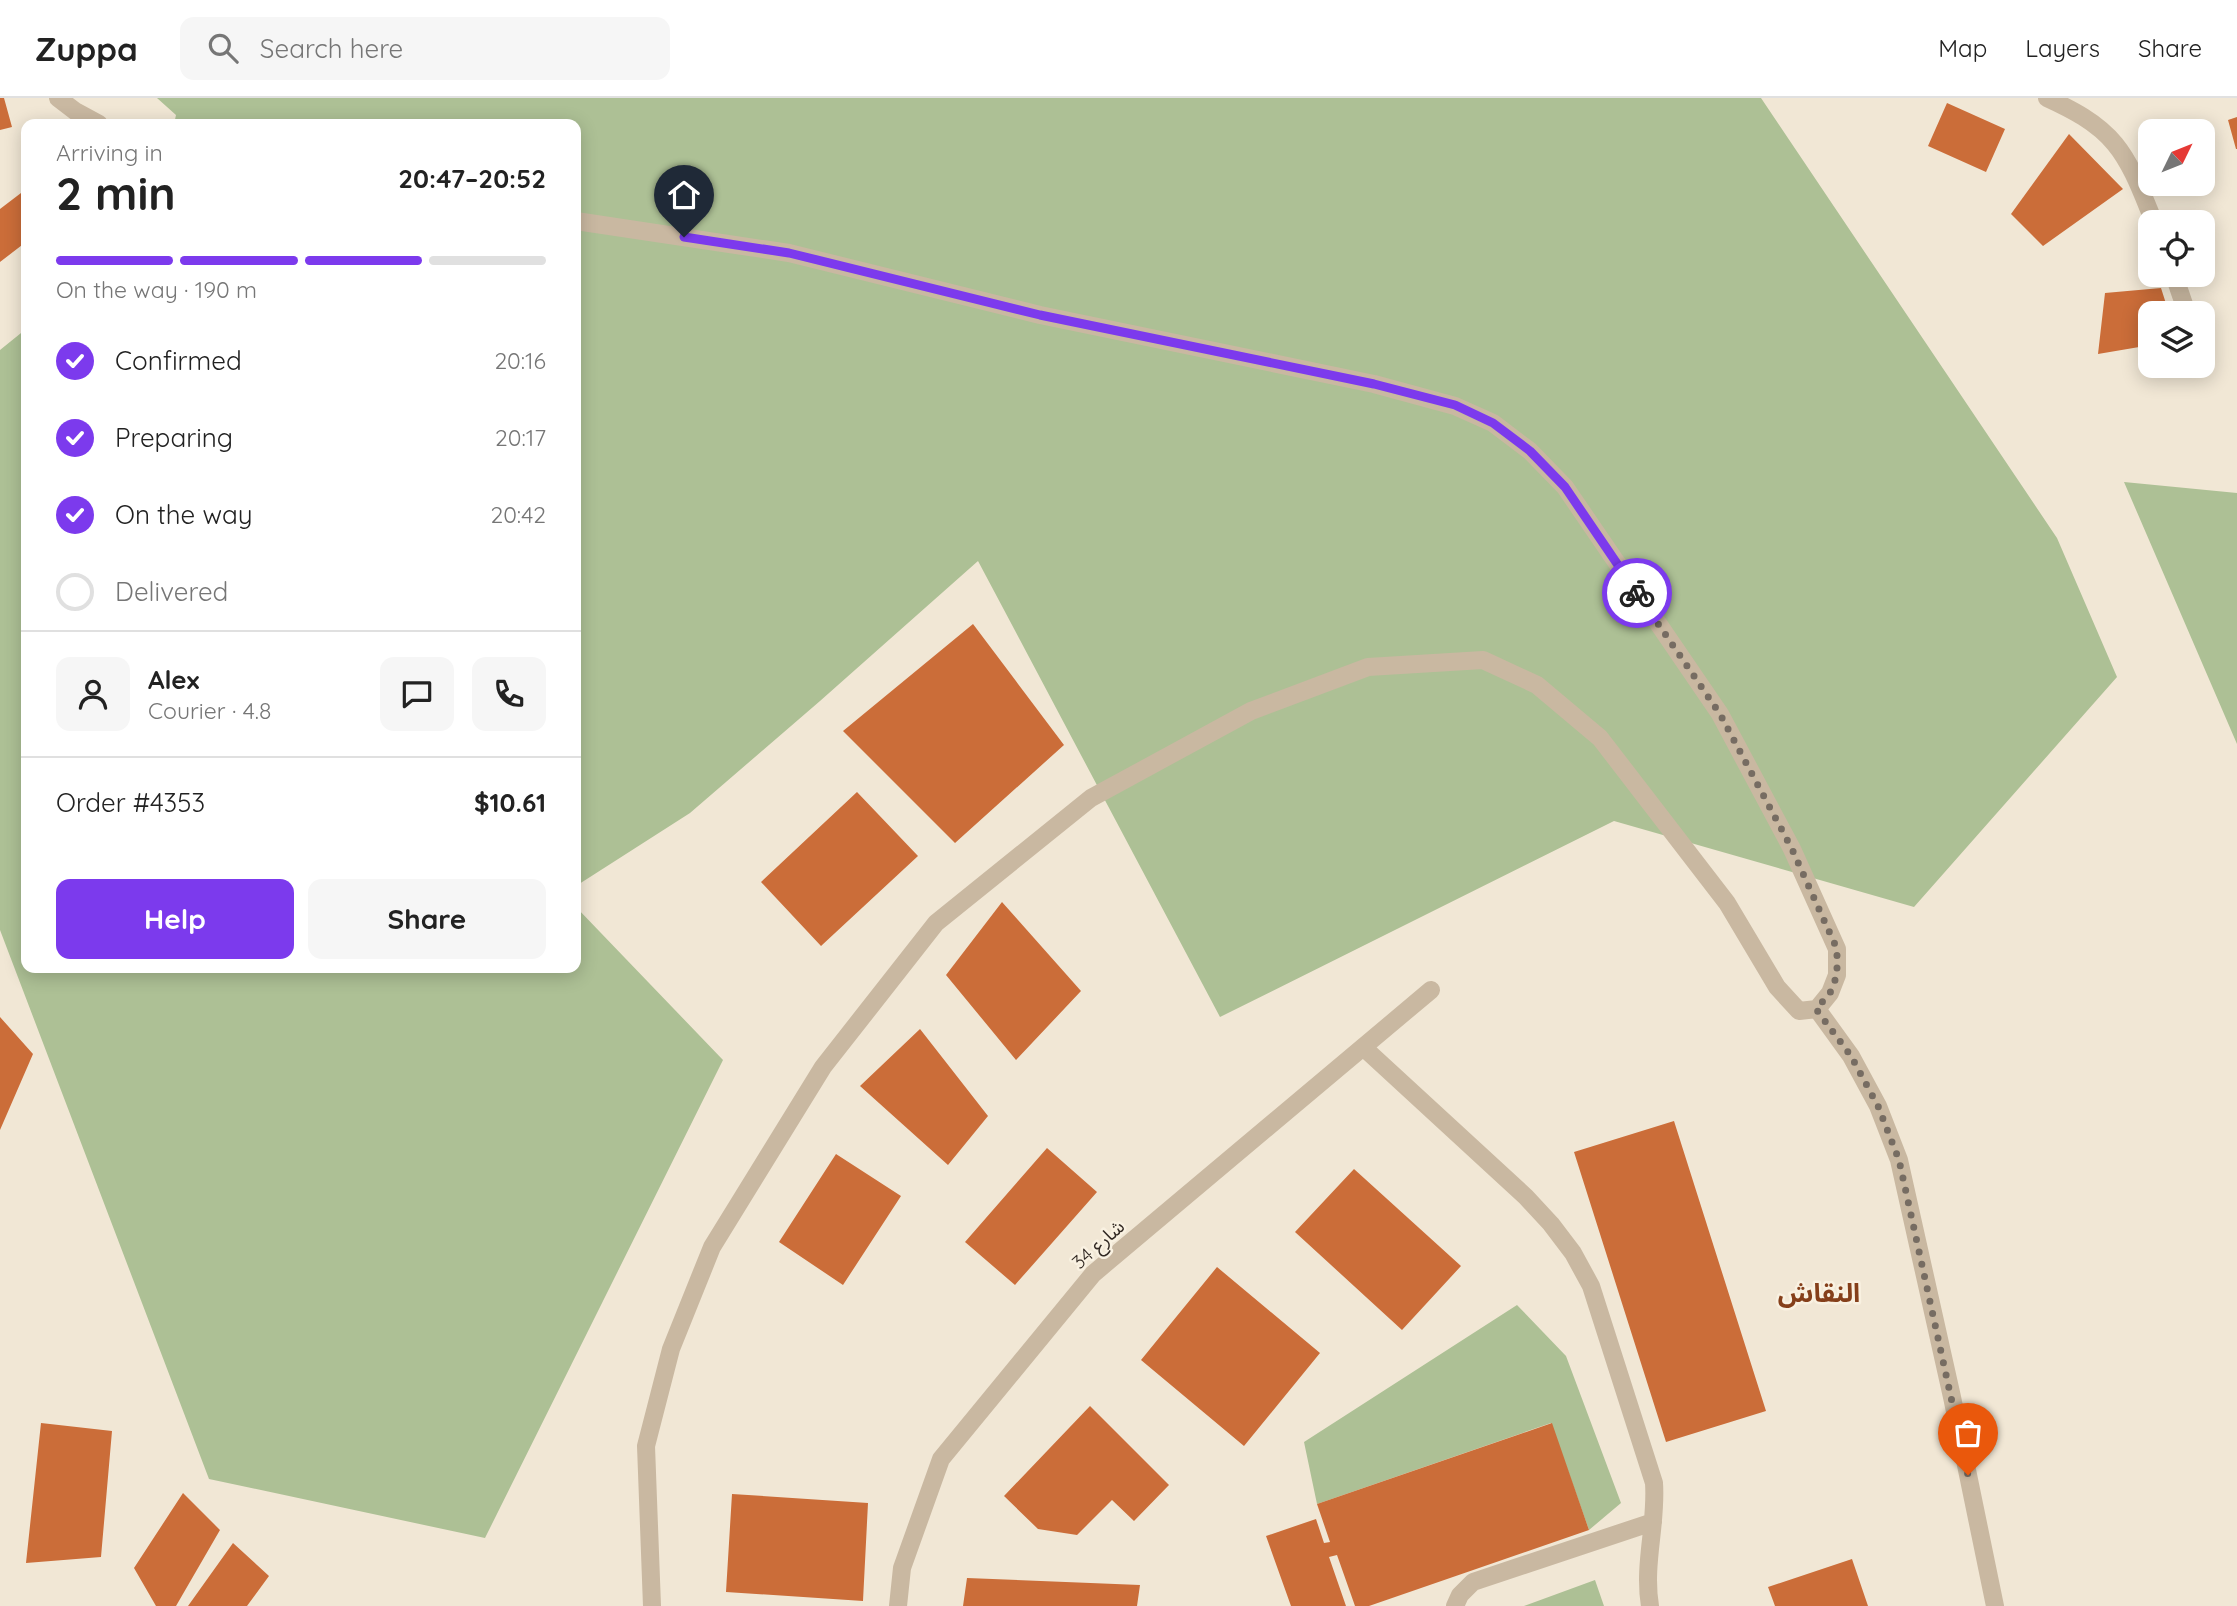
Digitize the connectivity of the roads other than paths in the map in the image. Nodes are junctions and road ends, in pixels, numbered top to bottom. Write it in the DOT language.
graph roads {
  1 [pos="58,98"];
  2 [pos="2047,98"];
  3 [pos="90,119"];
  4 [pos="2149,210"];
  5 [pos="581,222"];
  6 [pos="1431,990"];
  7 [pos="1816,1009"];
  8 [pos="1363,1047"];
  9 [pos="1653,1522"];
  10 [pos="652,1606"];
  11 [pos="898,1606"];
  12 [pos="1455,1606"];
  13 [pos="1650,1606"];
  14 [pos="1995,1606"];
  1 -- 3 [label="street"];
  2 -- 4 [label="street"];
  5 -- 7 [label="street"];
  6 -- 8 [label="street, شارع 34"];
  7 -- 10 [label="street"];
  7 -- 14 [label="street"];
  8 -- 9 [label="street"];
  8 -- 11 [label="street, شارع 34"];
  9 -- 12 [label="street"];
  9 -- 13 [label="street"];
}
